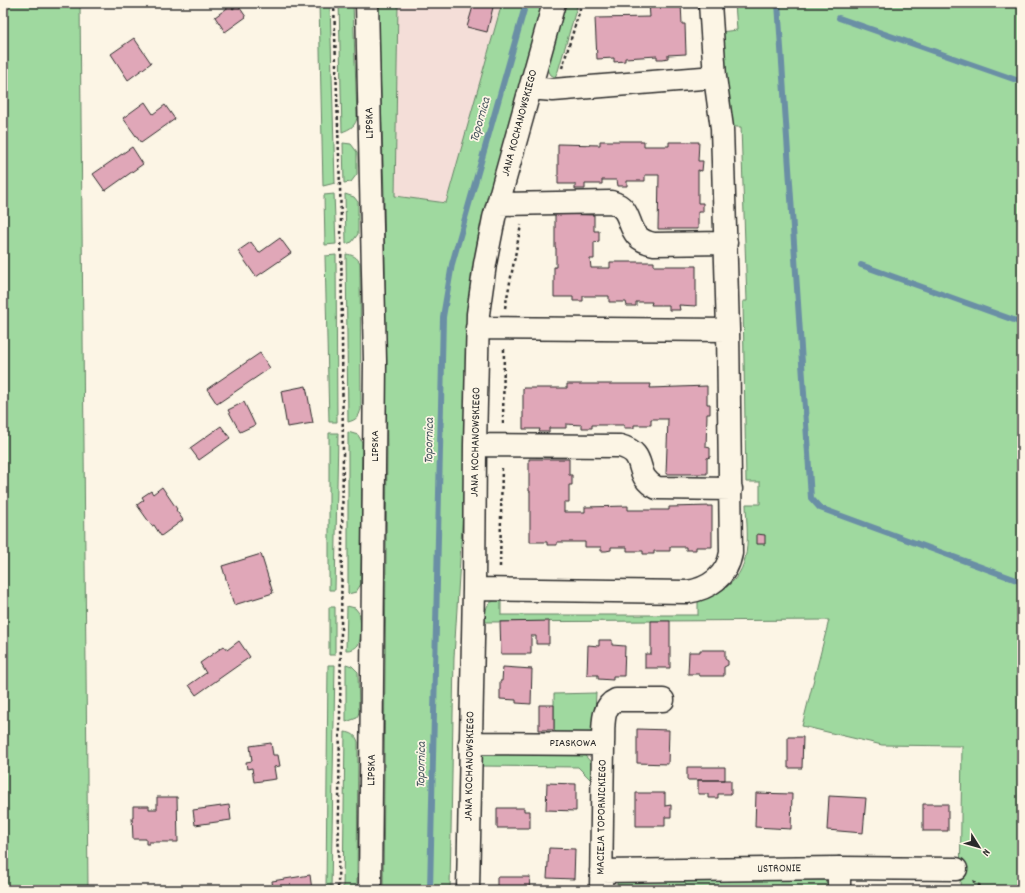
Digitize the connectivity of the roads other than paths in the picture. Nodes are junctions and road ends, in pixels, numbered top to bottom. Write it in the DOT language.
graph roads {
  1 [pos="367,3"];
  2 [pos="554,3"];
  3 [pos="710,3"];
  4 [pos="715,77"];
  5 [pos="530,88"];
  6 [pos="508,204"];
  7 [pos="726,243"];
  8 [pos="477,328"];
  9 [pos="728,330"];
  10 [pos="475,445"];
  11 [pos="731,489"];
  12 [pos="474,590"];
  13 [pos="663,700"];
  14 [pos="470,743"];
  15 [pos="603,744"];
  16 [pos="839,868"];
  17 [pos="956,869"];
  18 [pos="601,880"];
  19 [pos="370,890"];
  20 [pos="468,890"];
  21 [pos="839,890"];
  1 -- 19 [label="street, LIPSKA"];
  2 -- 5 [label="street, JANA KOCHANOWSKIEGO"];
  3 -- 4 [label="street"];
  4 -- 5 [label="street"];
  4 -- 7 [label="street"];
  5 -- 6 [label="street, JANA KOCHANOWSKIEGO"];
  6 -- 7 [label="street"];
  6 -- 8 [label="street, JANA KOCHANOWSKIEGO"];
  7 -- 9 [label="street"];
  8 -- 9 [label="street"];
  8 -- 10 [label="street, JANA KOCHANOWSKIEGO"];
  9 -- 11 [label="street"];
  10 -- 11 [label="street"];
  10 -- 12 [label="street, JANA KOCHANOWSKIEGO"];
  11 -- 12 [label="street"];
  12 -- 14 [label="street, JANA KOCHANOWSKIEGO"];
  13 -- 15 [label="street, PIASKOWA"];
  14 -- 15 [label="street, PIASKOWA"];
  14 -- 20 [label="street, JANA KOCHANOWSKIEGO"];
  15 -- 18 [label="street, MACIEJA TOPORNICKIEGO"];
  16 -- 17 [label="street, USTRONIE"];
  16 -- 18 [label="street, USTRONIE"];
  16 -- 21 [label="street"];
}
